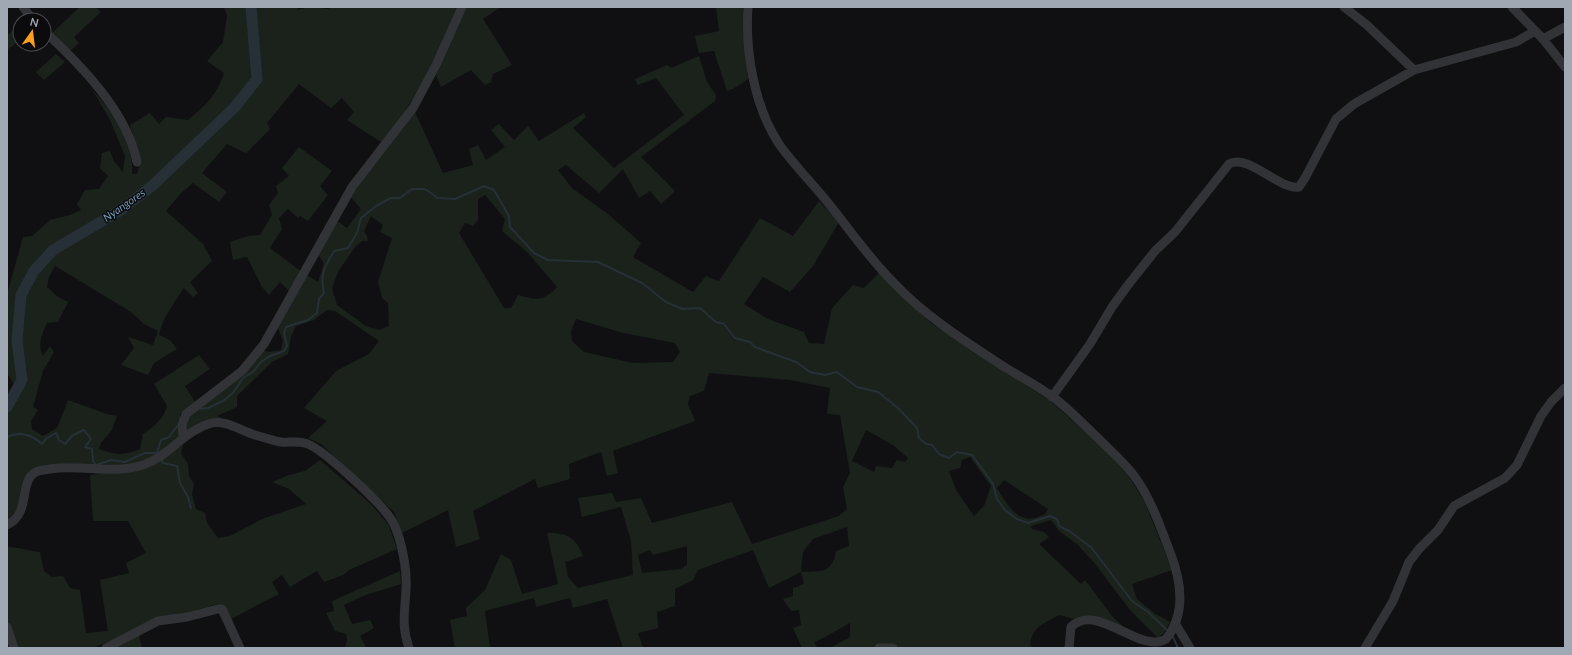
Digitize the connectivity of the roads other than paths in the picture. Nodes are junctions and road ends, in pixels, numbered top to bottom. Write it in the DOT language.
graph roads {
  1 [pos="462,7"];
  2 [pos="748,7"];
  3 [pos="1344,7"];
  4 [pos="1512,7"];
  5 [pos="1565,27"];
  6 [pos="1535,31"];
  7 [pos="52,39"];
  8 [pos="1544,39"];
  9 [pos="1565,67"];
  10 [pos="1414,70"];
  11 [pos="137,162"];
  12 [pos="1565,388"];
  13 [pos="1052,396"];
  14 [pos="184,436"];
  15 [pos="7,525"];
  16 [pos="7,628"];
  17 [pos="1172,629"];
  18 [pos="14,648"];
  19 [pos="106,648"];
  20 [pos="240,648"];
  21 [pos="409,648"];
  22 [pos="879,648"];
  23 [pos="893,648"];
  24 [pos="1069,648"];
  25 [pos="1190,648"];
  26 [pos="1365,648"];
  1 -- 14 [label="street"];
  2 -- 13 [label="street"];
  3 -- 10 [label="street"];
  4 -- 6 [label="street"];
  5 -- 8 [label="street"];
  6 -- 8 [label="street"];
  6 -- 10 [label="street"];
  7 -- 11 [label="street"];
  8 -- 9 [label="street"];
  10 -- 13 [label="street"];
  12 -- 26 [label="street"];
  13 -- 17 [label="street"];
  14 -- 15 [label="street"];
  14 -- 21 [label="street"];
  16 -- 18 [label="street"];
  17 -- 24 [label="street"];
  17 -- 25 [label="street"];
  19 -- 20 [label="street"];
  22 -- 23 [label="street"];
}
